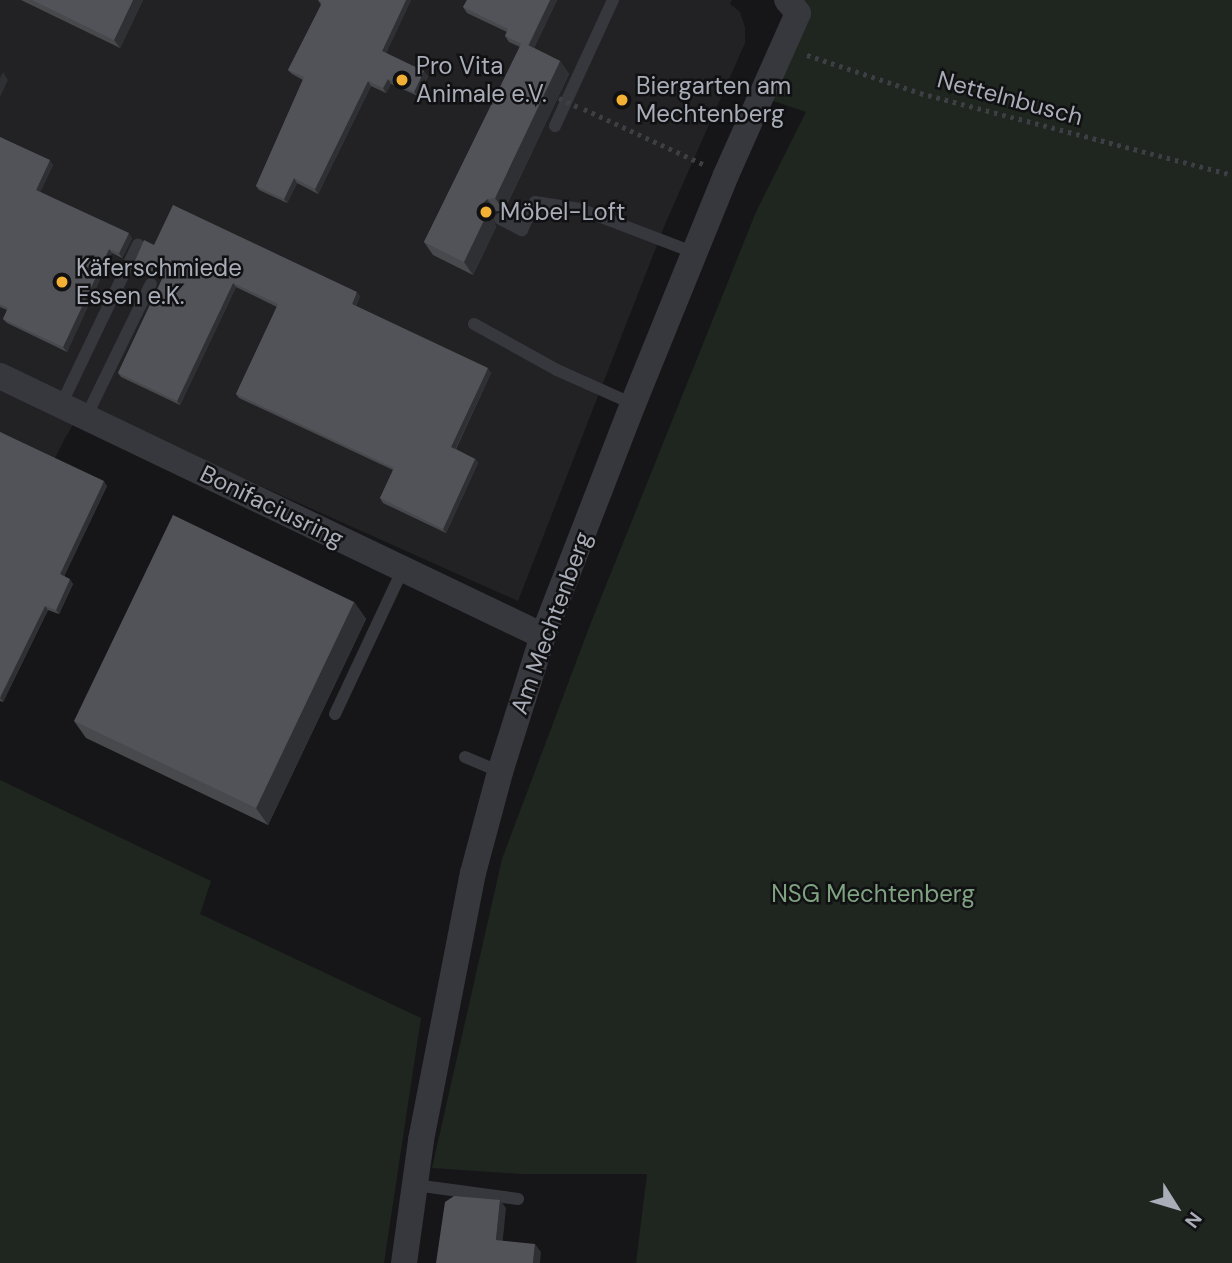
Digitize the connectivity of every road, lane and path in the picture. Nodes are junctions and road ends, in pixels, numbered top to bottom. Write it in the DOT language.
graph roads {
  1 [pos="613,0"];
  2 [pos="792,6"];
  3 [pos="784,44"];
  4 [pos="558,97"];
  5 [pos="555,126"];
  6 [pos="691,159"];
  7 [pos="1232,175"];
  8 [pos="500,219"];
  9 [pos="138,244"];
  10 [pos="695,253"];
  11 [pos="151,284"];
  12 [pos="474,324"];
  13 [pos="0,376"];
  14 [pos="634,404"];
  15 [pos="61,405"];
  16 [pos="86,417"];
  17 [pos="403,569"];
  18 [pos="543,636"];
  19 [pos="335,714"];
  20 [pos="465,757"];
  21 [pos="500,772"];
  22 [pos="415,1185"];
  23 [pos="519,1199"];
  24 [pos="404,1263"];
  1 -- 5 [label="lane"];
  2 -- 3 [label="street, Am Mechtenberg"];
  3 -- 7 [label="path, Nettelnbusch"];
  3 -- 10 [label="street, Am Mechtenberg"];
  4 -- 6 [label="path, bridge"];
  8 -- 10 [label="lane"];
  9 -- 15 [label="lane"];
  10 -- 14 [label="street, Am Mechtenberg"];
  11 -- 16 [label="lane"];
  12 -- 14 [label="lane"];
  13 -- 15 [label="street, Bonifaciusring"];
  14 -- 18 [label="street, Am Mechtenberg"];
  15 -- 16 [label="street, Bonifaciusring"];
  16 -- 17 [label="street, Bonifaciusring"];
  17 -- 18 [label="street, Bonifaciusring"];
  17 -- 19 [label="lane"];
  18 -- 21 [label="street, Am Mechtenberg"];
  20 -- 21 [label="lane"];
  21 -- 22 [label="street, Am Mechtenberg"];
  22 -- 23 [label="lane"];
  22 -- 24 [label="street, Am Mechtenberg"];
}
